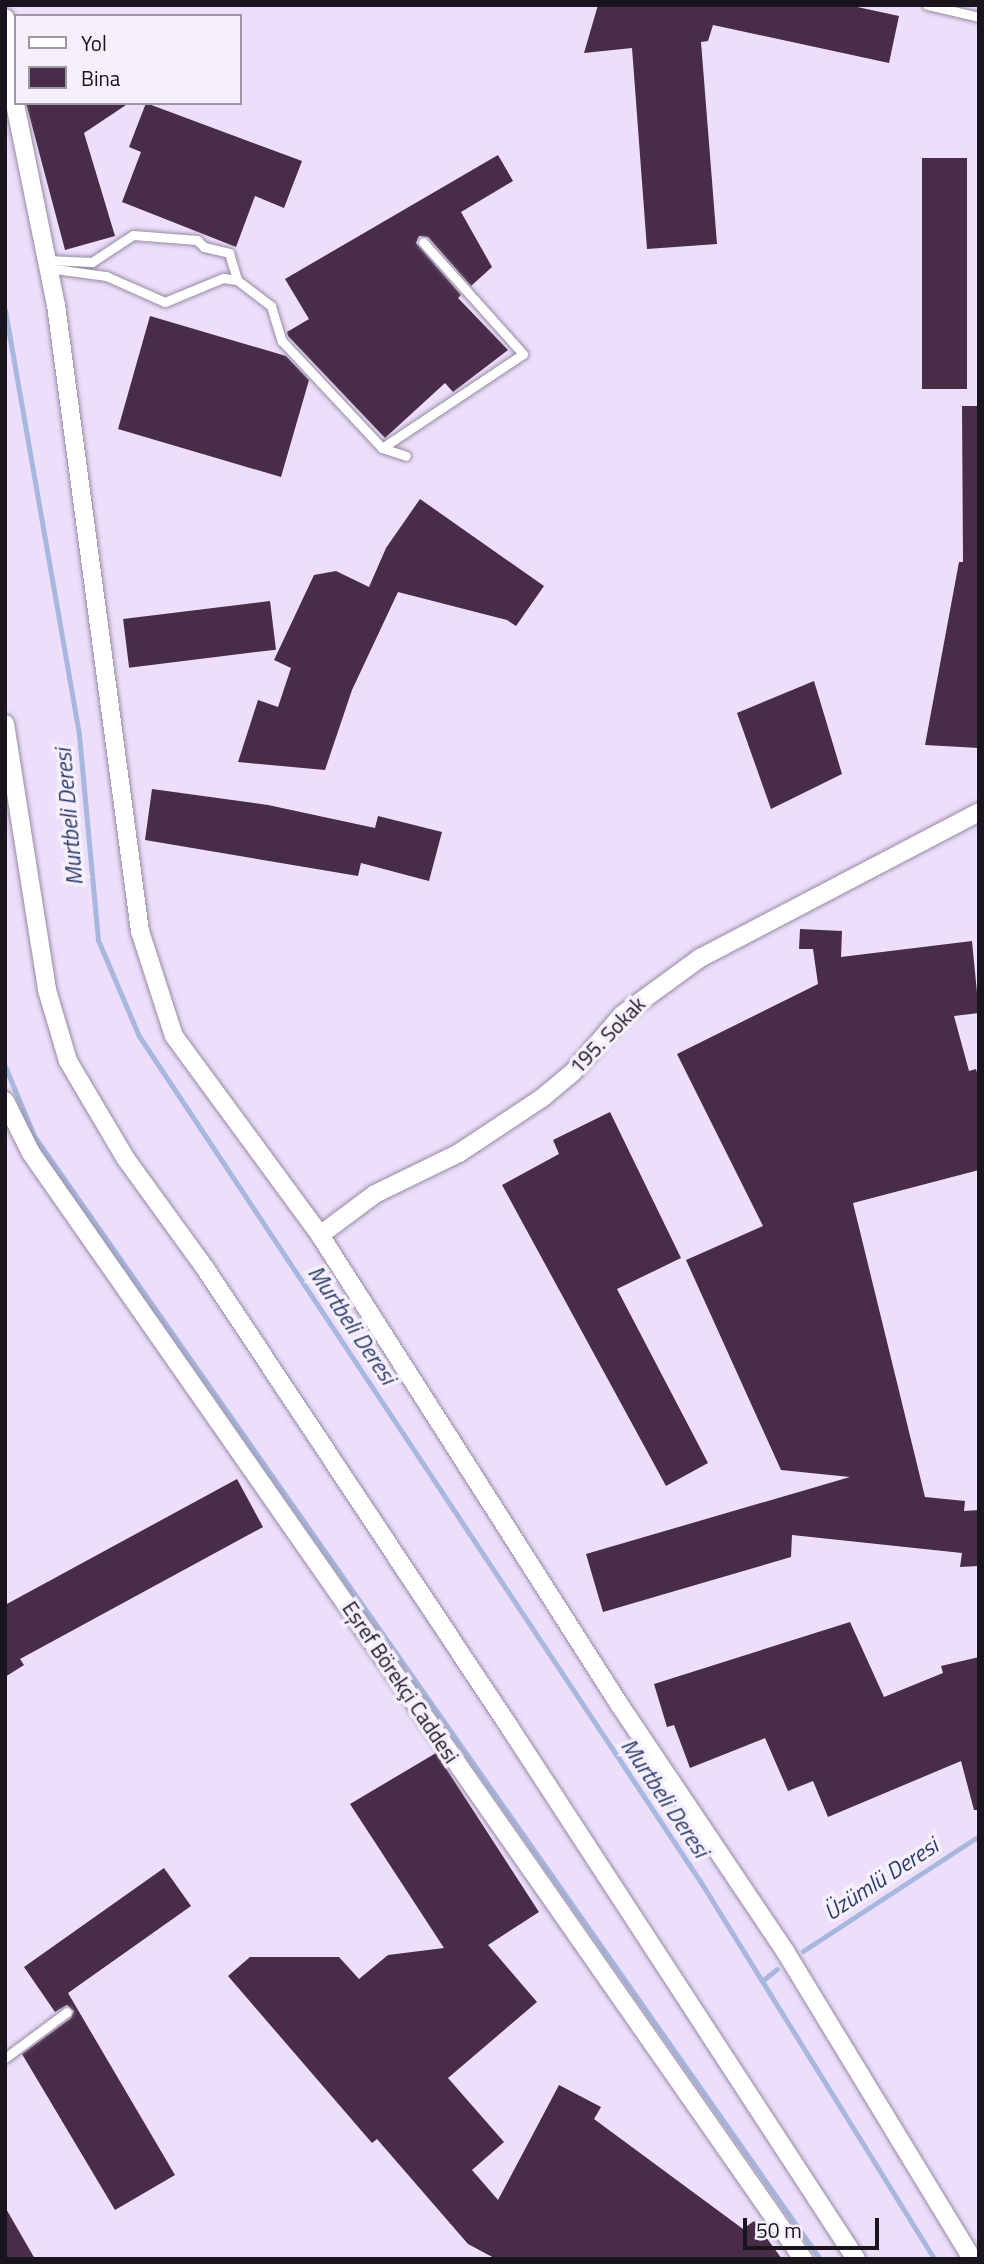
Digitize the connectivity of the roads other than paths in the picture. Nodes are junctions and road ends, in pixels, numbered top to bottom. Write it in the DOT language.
graph roads {
  1 [pos="927,5"];
  2 [pos="979,17"];
  3 [pos="5,18"];
  4 [pos="14,99"];
  5 [pos="15,105"];
  6 [pos="423,242"];
  7 [pos="47,264"];
  8 [pos="237,280"];
  9 [pos="382,449"];
  10 [pos="406,456"];
  11 [pos="5,724"];
  12 [pos="979,812"];
  13 [pos="5,1101"];
  14 [pos="320,1235"];
  15 [pos="67,2012"];
  16 [pos="5,2058"];
  17 [pos="803,2259"];
  18 [pos="856,2259"];
  19 [pos="972,2259"];
  1 -- 2 [label="lane"];
  3 -- 4 [label="street"];
  5 -- 7 [label="street"];
  6 -- 9 [label="lane"];
  7 -- 8 [label="lane"];
  7 -- 8 [label="lane"];
  7 -- 14 [label="street"];
  8 -- 9 [label="lane"];
  9 -- 10 [label="lane"];
  11 -- 18 [label="street"];
  12 -- 14 [label="street, 195. Sokak"];
  13 -- 17 [label="street, Eşref Börekçi Caddesi"];
  14 -- 19 [label="street"];
  15 -- 16 [label="lane"];
}
